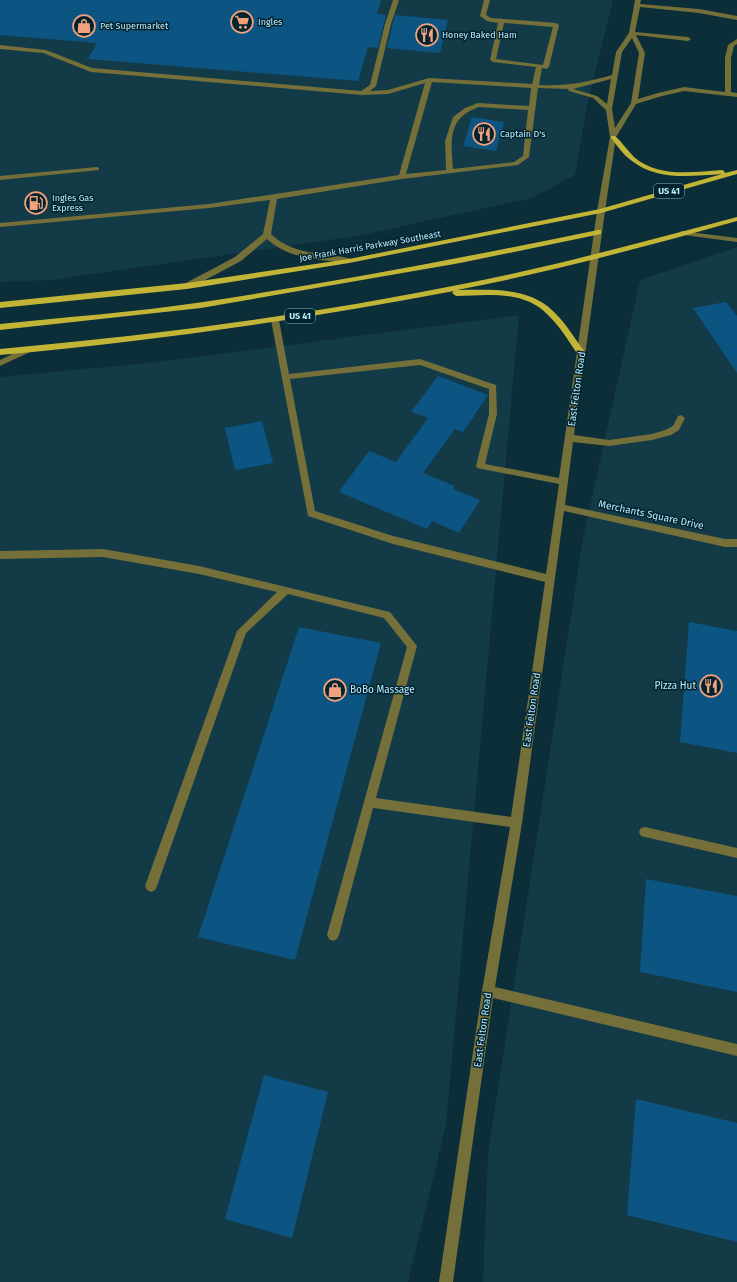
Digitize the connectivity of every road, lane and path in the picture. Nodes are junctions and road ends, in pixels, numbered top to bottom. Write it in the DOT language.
graph roads {
  1 [pos="396,0"];
  2 [pos="487,0"];
  3 [pos="637,2"];
  4 [pos="737,18"];
  5 [pos="500,21"];
  6 [pos="632,33"];
  7 [pos="688,39"];
  8 [pos="737,41"];
  9 [pos="0,47"];
  10 [pos="539,66"];
  11 [pos="615,76"];
  12 [pos="429,80"];
  13 [pos="534,85"];
  14 [pos="562,88"];
  15 [pos="362,93"];
  16 [pos="728,94"];
  17 [pos="737,95"];
  18 [pos="634,103"];
  19 [pos="530,108"];
  20 [pos="610,109"];
  21 [pos="613,137"];
  22 [pos="98,169"];
  23 [pos="450,172"];
  24 [pos="737,172"];
  25 [pos="402,177"];
  26 [pos="0,178"];
  27 [pos="274,196"];
  28 [pos="601,211"];
  29 [pos="737,219"];
  30 [pos="0,225"];
  31 [pos="598,232"];
  32 [pos="684,233"];
  33 [pos="267,235"];
  34 [pos="737,240"];
  35 [pos="596,256"];
  36 [pos="349,261"];
  37 [pos="187,286"];
  38 [pos="434,293"];
  39 [pos="0,305"];
  40 [pos="275,320"];
  41 [pos="0,327"];
  42 [pos="27,350"];
  43 [pos="0,352"];
  44 [pos="582,354"];
  45 [pos="0,363"];
  46 [pos="286,377"];
  47 [pos="681,418"];
  48 [pos="570,438"];
  49 [pos="564,482"];
  50 [pos="560,507"];
  51 [pos="737,543"];
  52 [pos="0,555"];
  53 [pos="550,579"];
  54 [pos="286,590"];
  55 [pos="369,802"];
  56 [pos="516,824"];
  57 [pos="645,832"];
  58 [pos="737,853"];
  59 [pos="151,886"];
  60 [pos="333,935"];
  61 [pos="488,991"];
  62 [pos="737,1050"];
  63 [pos="446,1282"];
  1 -- 15 [label="street"];
  2 -- 5 [label="street"];
  3 -- 4 [label="street"];
  3 -- 6 [label="street, East Felton Road"];
  5 -- 10 [label="street"];
  5 -- 10 [label="street"];
  6 -- 7 [label="street"];
  6 -- 11 [label="street, East Felton Road"];
  6 -- 18 [label="street, East Felton Road"];
  8 -- 16 [label="street"];
  9 -- 15 [label="street"];
  10 -- 13 [label="street"];
  11 -- 14 [label="street"];
  11 -- 20 [label="street, East Felton Road"];
  12 -- 13 [label="street"];
  12 -- 15 [label="street"];
  12 -- 25 [label="street"];
  13 -- 14 [label="street"];
  13 -- 19 [label="street"];
  14 -- 20 [label="street"];
  16 -- 17 [label="street"];
  16 -- 18 [label="street"];
  18 -- 21 [label="street, East Felton Road"];
  19 -- 23 [label="street"];
  19 -- 23 [label="street"];
  20 -- 21 [label="street, East Felton Road"];
  21 -- 24 [label="main road"];
  21 -- 28 [label="street, East Felton Road"];
  22 -- 26 [label="street"];
  23 -- 25 [label="street"];
  24 -- 28 [label="main road, Joe Frank Harris Parkway Southeast / US 41"];
  25 -- 27 [label="street"];
  27 -- 30 [label="street"];
  27 -- 33 [label="street"];
  28 -- 31 [label="street, East Felton Road"];
  28 -- 36 [label="main road, Joe Frank Harris Parkway Southeast / US 41"];
  29 -- 32 [label="main road, US 41"];
  31 -- 35 [label="street, East Felton Road"];
  31 -- 41 [label="main road"];
  32 -- 34 [label="street"];
  32 -- 35 [label="main road, US 41"];
  33 -- 36 [label="street"];
  33 -- 37 [label="street"];
  35 -- 38 [label="main road, US 41"];
  35 -- 44 [label="street, East Felton Road"];
  36 -- 37 [label="main road, Joe Frank Harris Parkway Southeast / US 41"];
  37 -- 39 [label="main road, Joe Frank Harris Parkway Southeast / US 41"];
  38 -- 40 [label="main road, US 41"];
  38 -- 44 [label="main road"];
  40 -- 42 [label="main road, US 41"];
  40 -- 46 [label="street"];
  42 -- 43 [label="main road, US 41"];
  42 -- 45 [label="street"];
  44 -- 48 [label="street, East Felton Road"];
  46 -- 49 [label="street"];
  46 -- 53 [label="street"];
  47 -- 48 [label="street"];
  48 -- 49 [label="street, East Felton Road"];
  49 -- 50 [label="street, East Felton Road"];
  50 -- 51 [label="street, Merchants Square Drive"];
  50 -- 53 [label="street, East Felton Road"];
  52 -- 54 [label="street"];
  53 -- 56 [label="street, East Felton Road"];
  54 -- 55 [label="street"];
  54 -- 59 [label="street"];
  55 -- 56 [label="street"];
  55 -- 60 [label="street"];
  56 -- 61 [label="street, East Felton Road"];
  57 -- 58 [label="street"];
  61 -- 62 [label="street"];
  61 -- 63 [label="street, East Felton Road"];
}
